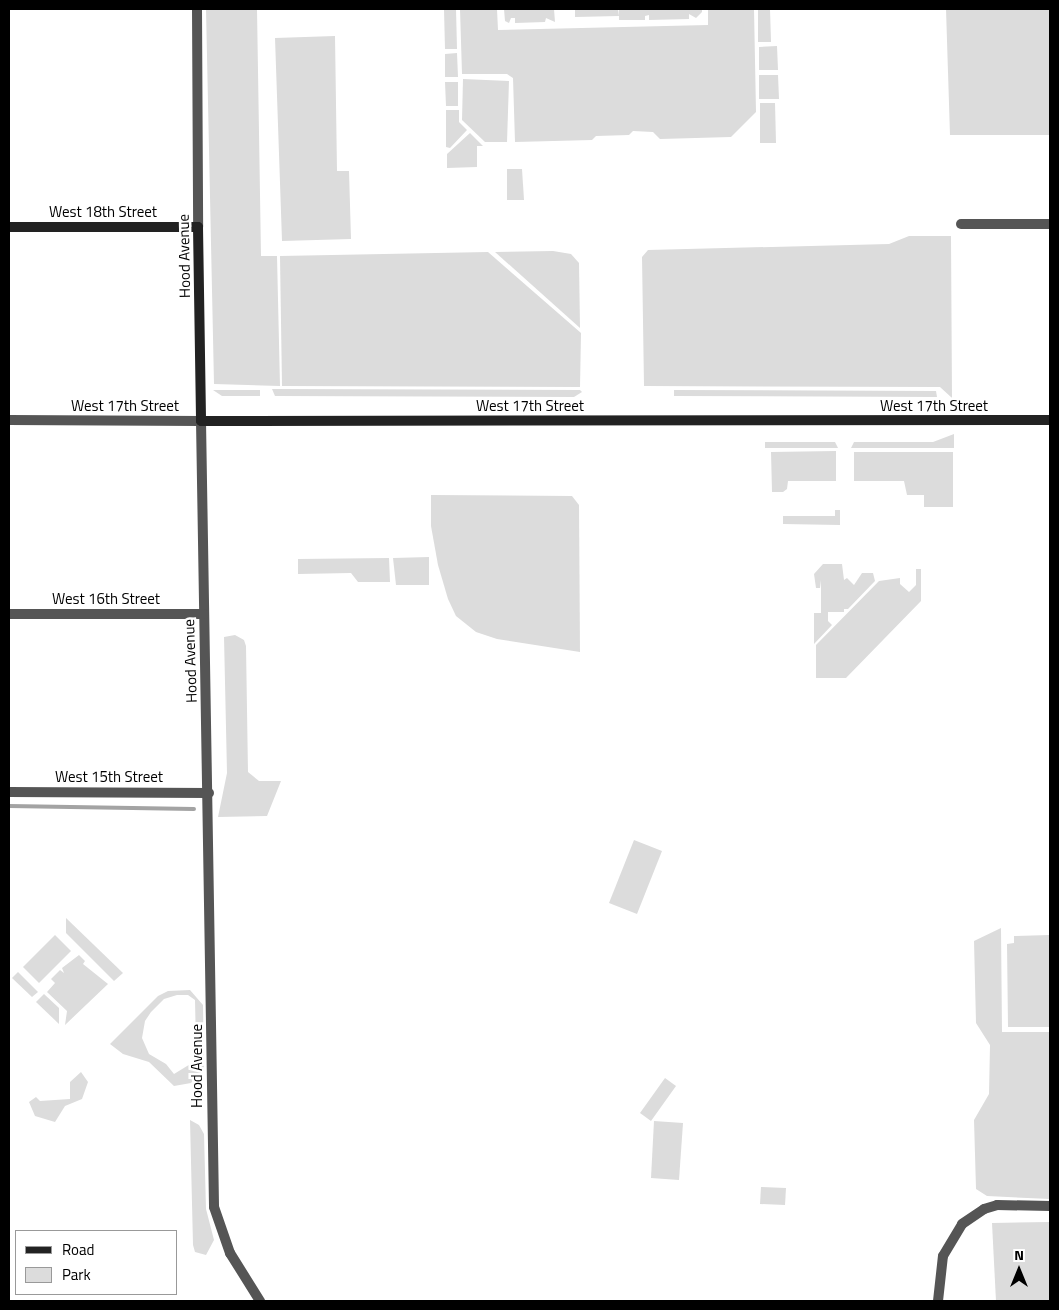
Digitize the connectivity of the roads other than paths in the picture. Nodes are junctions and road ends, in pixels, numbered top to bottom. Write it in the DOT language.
graph roads {
  1 [pos="197,9"];
  2 [pos="961,224"];
  3 [pos="1050,224"];
  4 [pos="9,227"];
  5 [pos="198,227"];
  6 [pos="9,420"];
  7 [pos="1050,420"];
  8 [pos="201,421"];
  9 [pos="9,614"];
  10 [pos="204,614"];
  11 [pos="9,792"];
  12 [pos="209,793"];
  13 [pos="1050,1206"];
  14 [pos="260,1301"];
  15 [pos="938,1301"];
  1 -- 5 [label="street, Hood Avenue"];
  2 -- 3 [label="street"];
  4 -- 5 [label="street, West 18th Street"];
  5 -- 8 [label="street, Hood Avenue"];
  6 -- 8 [label="street, West 17th Street"];
  7 -- 8 [label="street, West 17th Street"];
  8 -- 10 [label="street, Hood Avenue"];
  9 -- 10 [label="street, West 16th Street"];
  10 -- 12 [label="street, Hood Avenue"];
  11 -- 12 [label="street, West 15th Street"];
  12 -- 14 [label="street, Hood Avenue"];
  13 -- 15 [label="street"];
}
